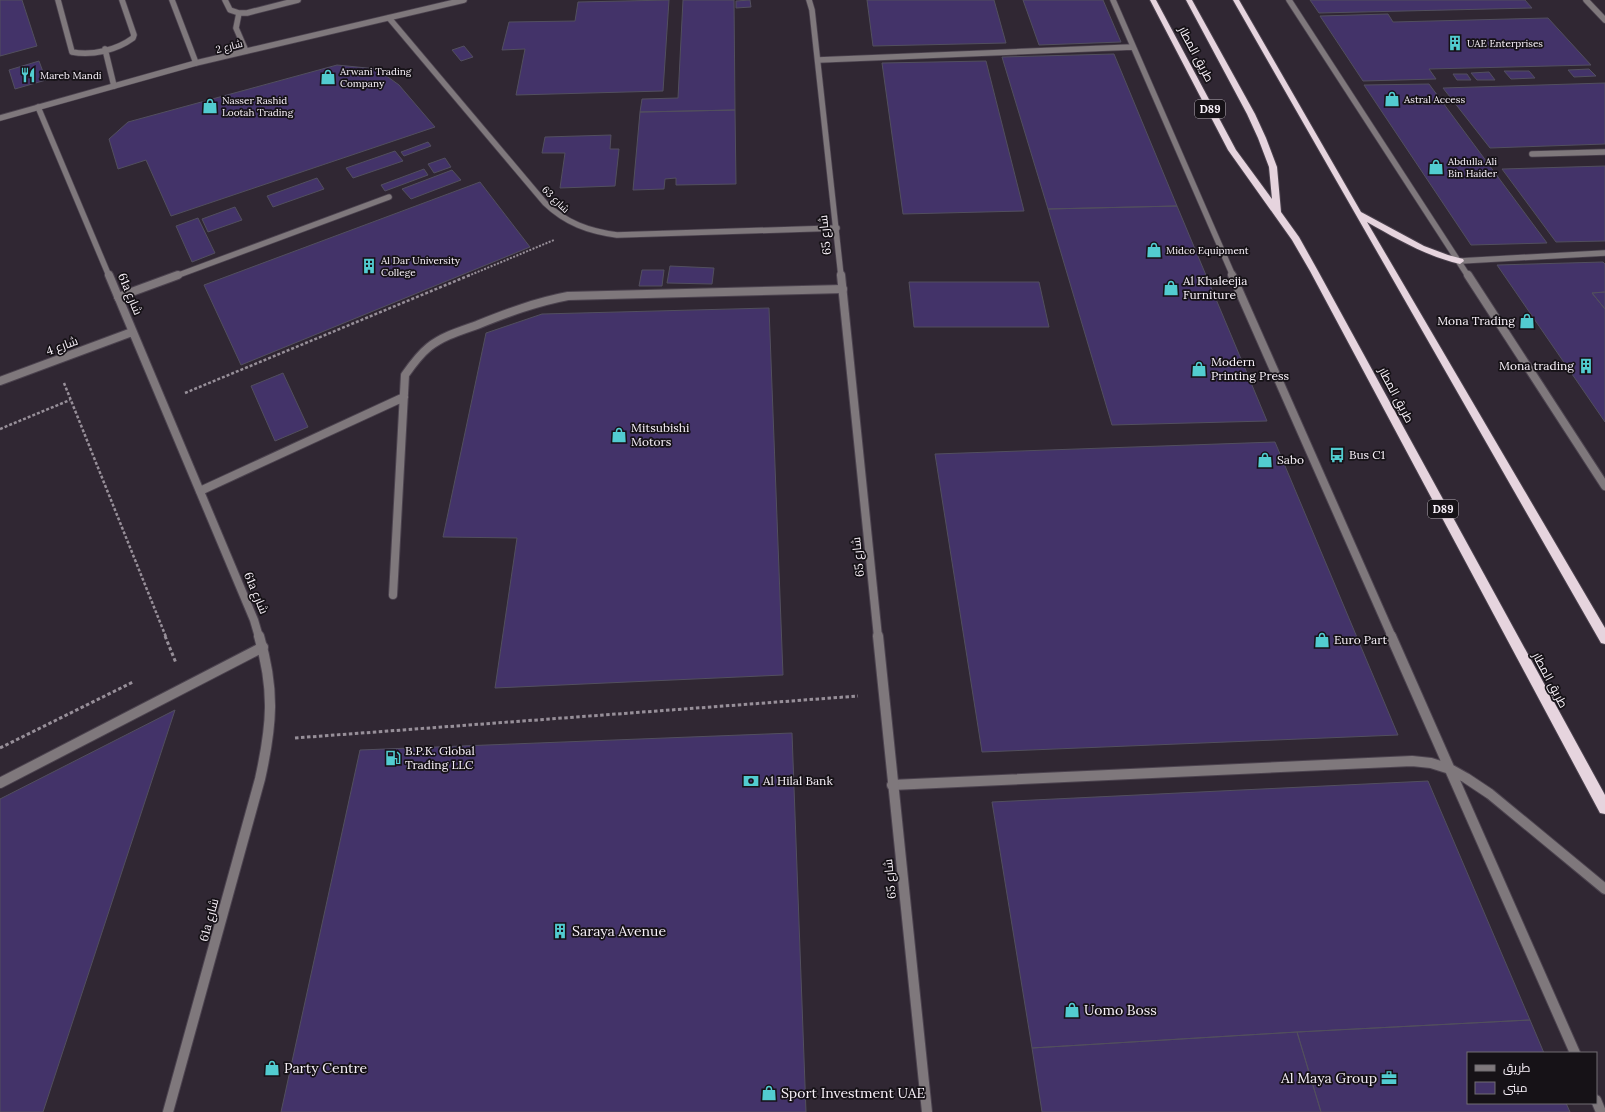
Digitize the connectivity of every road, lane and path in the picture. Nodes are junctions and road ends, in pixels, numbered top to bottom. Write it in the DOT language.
graph roads {
  1 [pos="58,0"];
  2 [pos="122,0"];
  3 [pos="172,0"];
  4 [pos="225,0"];
  5 [pos="298,0"];
  6 [pos="464,0"];
  7 [pos="809,0"];
  8 [pos="1113,0"];
  9 [pos="1153,0"];
  10 [pos="1189,0"];
  11 [pos="1236,0"];
  12 [pos="1289,0"];
  13 [pos="1586,0"];
  14 [pos="239,13"];
  15 [pos="389,18"];
  16 [pos="1605,20"];
  17 [pos="1134,47"];
  18 [pos="105,49"];
  19 [pos="246,51"];
  20 [pos="818,60"];
  21 [pos="196,63"];
  22 [pos="114,86"];
  23 [pos="38,107"];
  24 [pos="0,118"];
  25 [pos="1605,152"];
  26 [pos="1532,154"];
  27 [pos="389,197"];
  28 [pos="1277,212"];
  29 [pos="1359,214"];
  30 [pos="582,228"];
  31 [pos="837,228"];
  32 [pos="1605,253"];
  33 [pos="1460,261"];
  34 [pos="843,289"];
  35 [pos="118,297"];
  36 [pos="132,332"];
  37 [pos="56,360"];
  38 [pos="0,381"];
  39 [pos="404,397"];
  40 [pos="70,400"];
  41 [pos="162,403"];
  42 [pos="0,429"];
  43 [pos="1605,486"];
  44 [pos="200,491"];
  45 [pos="393,595"];
  46 [pos="1605,639"];
  47 [pos="263,647"];
  48 [pos="175,661"];
  49 [pos="168,665"];
  50 [pos="140,679"];
  51 [pos="185,687"];
  52 [pos="884,694"];
  53 [pos="268,740"];
  54 [pos="0,748"];
  55 [pos="1450,769"];
  56 [pos="0,783"];
  57 [pos="892,785"];
  58 [pos="1605,808"];
  59 [pos="1605,889"];
  60 [pos="1575,1052"];
  61 [pos="1597,1102"];
  62 [pos="168,1112"];
  63 [pos="927,1112"];
  64 [pos="1602,1112"];
  1 -- 18 [label="street"];
  2 -- 18 [label="street"];
  3 -- 21 [label="street"];
  4 -- 14 [label="street"];
  5 -- 14 [label="street"];
  6 -- 15 [label="street, شارع 2"];
  7 -- 20 [label="street, شارع 65"];
  8 -- 17 [label="street"];
  9 -- 28 [label="highway, طريق المطار / D89"];
  10 -- 28 [label="highway"];
  11 -- 29 [label="highway"];
  12 -- 33 [label="street"];
  13 -- 16 [label="street"];
  14 -- 19 [label="street"];
  15 -- 19 [label="street, شارع 2"];
  15 -- 30 [label="street, شارع 63"];
  17 -- 20 [label="street"];
  17 -- 55 [label="street"];
  18 -- 22 [label="street"];
  19 -- 21 [label="street, شارع 2"];
  20 -- 31 [label="street, شارع 65"];
  21 -- 22 [label="street, شارع 2"];
  22 -- 23 [label="street, شارع 2"];
  23 -- 24 [label="street, شارع 2"];
  23 -- 35 [label="street, 61a شارع"];
  25 -- 26 [label="street"];
  27 -- 35 [label="street"];
  28 -- 58 [label="highway, طريق المطار / D89"];
  29 -- 33 [label="highway"];
  29 -- 46 [label="highway"];
  30 -- 31 [label="street, شارع 63"];
  30 -- 41 [label="path"];
  31 -- 34 [label="street, شارع 65"];
  32 -- 33 [label="street"];
  33 -- 43 [label="street"];
  34 -- 39 [label="street"];
  34 -- 52 [label="street, شارع 65"];
  35 -- 36 [label="street, 61a شارع"];
  36 -- 37 [label="street, شارع 4"];
  36 -- 41 [label="street, 61a شارع"];
  37 -- 38 [label="street, شارع 4"];
  37 -- 40 [label="path"];
  39 -- 44 [label="street"];
  39 -- 45 [label="street"];
  40 -- 42 [label="path"];
  40 -- 48 [label="path"];
  41 -- 44 [label="street, 61a شارع"];
  44 -- 47 [label="street, 61a شارع"];
  47 -- 51 [label="street"];
  47 -- 53 [label="street, 61a شارع"];
  48 -- 49 [label="path"];
  48 -- 51 [label="path"];
  50 -- 54 [label="path"];
  51 -- 56 [label="street"];
  52 -- 53 [label="path"];
  52 -- 57 [label="street, شارع 65"];
  53 -- 62 [label="street, 61a شارع"];
  55 -- 57 [label="street"];
  55 -- 59 [label="street"];
  55 -- 60 [label="street"];
  57 -- 63 [label="street, شارع 65"];
  61 -- 64 [label="street"];
}
